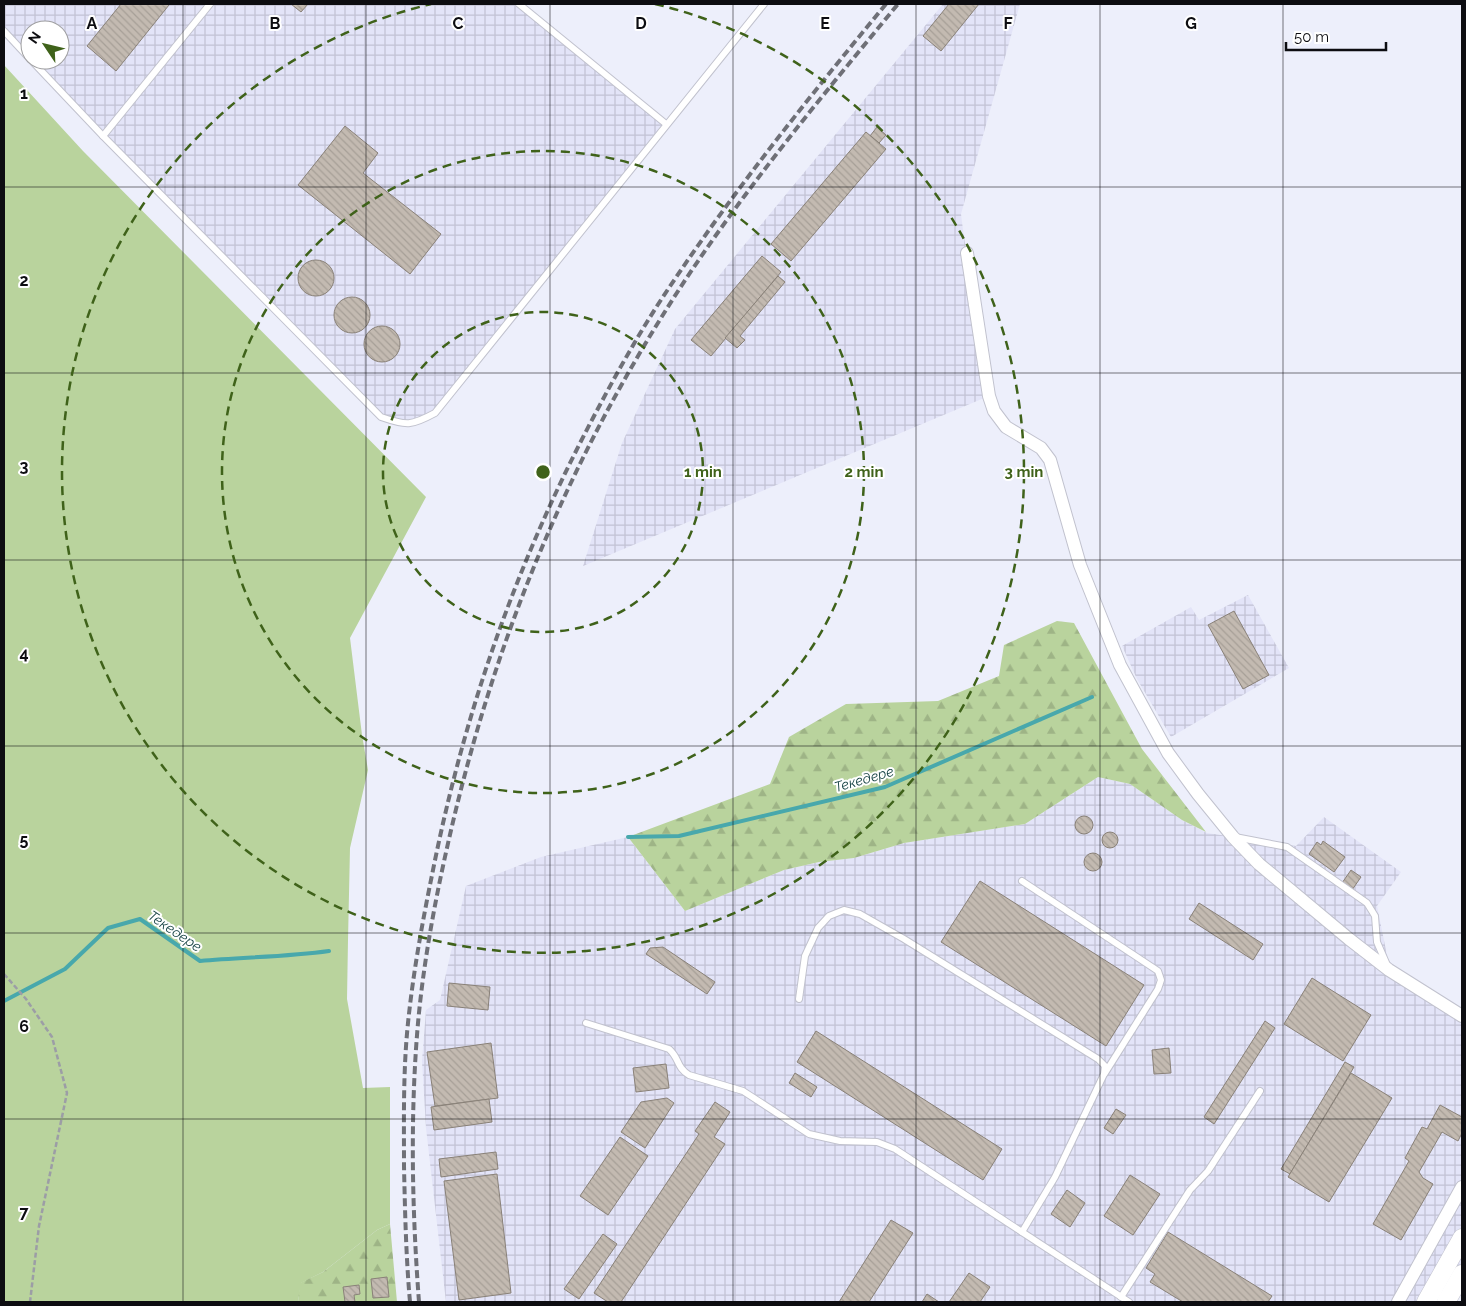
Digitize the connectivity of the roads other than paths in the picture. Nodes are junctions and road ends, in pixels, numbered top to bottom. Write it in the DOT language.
graph roads {
  1 [pos="210,4"];
  2 [pos="519,4"];
  3 [pos="764,4"];
  4 [pos="4,31"];
  5 [pos="20,48"];
  6 [pos="41,70"];
  7 [pos="666,124"];
  8 [pos="103,136"];
  9 [pos="967,253"];
  10 [pos="1233,837"];
  11 [pos="1022,881"];
  12 [pos="1390,970"];
  13 [pos="798,999"];
  14 [pos="1462,1016"];
  15 [pos="586,1023"];
  16 [pos="1104,1074"];
  17 [pos="1260,1092"];
  18 [pos="1462,1187"];
  19 [pos="1022,1232"];
  20 [pos="1462,1238"];
  21 [pos="1462,1274"];
  22 [pos="1121,1297"];
  23 [pos="1129,1302"];
  24 [pos="1398,1302"];
  25 [pos="1426,1302"];
  26 [pos="1446,1302"];
  1 -- 8 [label="lane"];
  2 -- 7 [label="lane"];
  3 -- 7 [label="lane"];
  4 -- 5 [label="lane"];
  6 -- 8 [label="lane"];
  7 -- 8 [label="lane"];
  9 -- 10 [label="street"];
  10 -- 12 [label="street"];
  10 -- 12 [label="lane"];
  11 -- 16 [label="lane"];
  12 -- 14 [label="street"];
  13 -- 16 [label="lane"];
  15 -- 19 [label="lane"];
  16 -- 19 [label="lane"];
  17 -- 22 [label="lane"];
  18 -- 24 [label="street"];
  19 -- 22 [label="lane"];
  20 -- 25 [label="main road"];
  21 -- 26 [label="main road"];
  22 -- 23 [label="lane"];
}
